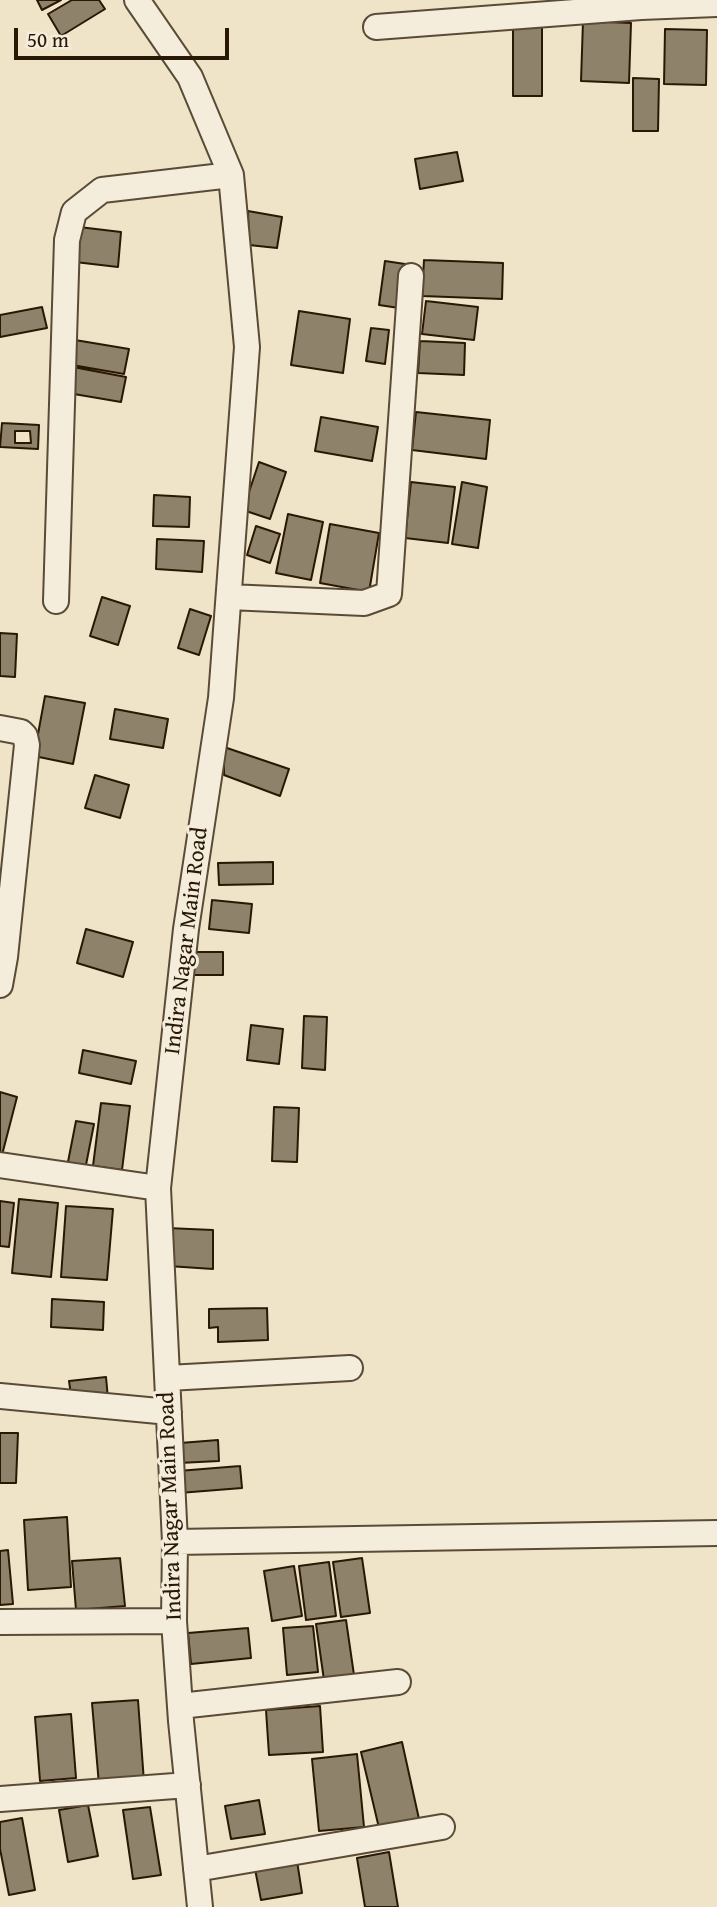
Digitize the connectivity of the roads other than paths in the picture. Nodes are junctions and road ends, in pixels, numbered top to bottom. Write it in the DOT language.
graph roads {
  1 [pos="137,0"];
  2 [pos="717,4"];
  3 [pos="376,27"];
  4 [pos="232,175"];
  5 [pos="411,276"];
  6 [pos="229,597"];
  7 [pos="56,601"];
  8 [pos="0,728"];
  9 [pos="0,985"];
  10 [pos="0,1165"];
  11 [pos="158,1188"];
  12 [pos="350,1368"];
  13 [pos="168,1378"];
  14 [pos="0,1396"];
  15 [pos="169,1412"];
  16 [pos="717,1533"];
  17 [pos="175,1542"];
  18 [pos="174,1621"];
  19 [pos="0,1622"];
  20 [pos="398,1682"];
  21 [pos="180,1706"];
  22 [pos="188,1785"];
  23 [pos="0,1800"];
  24 [pos="442,1827"];
  25 [pos="197,1869"];
  26 [pos="200,1907"];
  1 -- 4 [label="street, Indira Nagar Main Road"];
  2 -- 3 [label="street"];
  4 -- 6 [label="street, Indira Nagar Main Road"];
  4 -- 7 [label="street"];
  5 -- 6 [label="street"];
  6 -- 11 [label="street, Indira Nagar Main Road"];
  8 -- 9 [label="street"];
  10 -- 11 [label="street"];
  11 -- 13 [label="street, Indira Nagar Main Road"];
  12 -- 13 [label="street"];
  13 -- 15 [label="street, Indira Nagar Main Road"];
  14 -- 15 [label="street"];
  15 -- 17 [label="street, Indira Nagar Main Road"];
  16 -- 17 [label="street"];
  17 -- 18 [label="street, Indira Nagar Main Road"];
  18 -- 19 [label="street"];
  18 -- 21 [label="street, Indira Nagar Main Road"];
  20 -- 21 [label="street"];
  21 -- 22 [label="street, Indira Nagar Main Road"];
  22 -- 23 [label="street"];
  22 -- 25 [label="street, Indira Nagar Main Road"];
  24 -- 25 [label="street"];
  25 -- 26 [label="street, Indira Nagar Main Road"];
}
